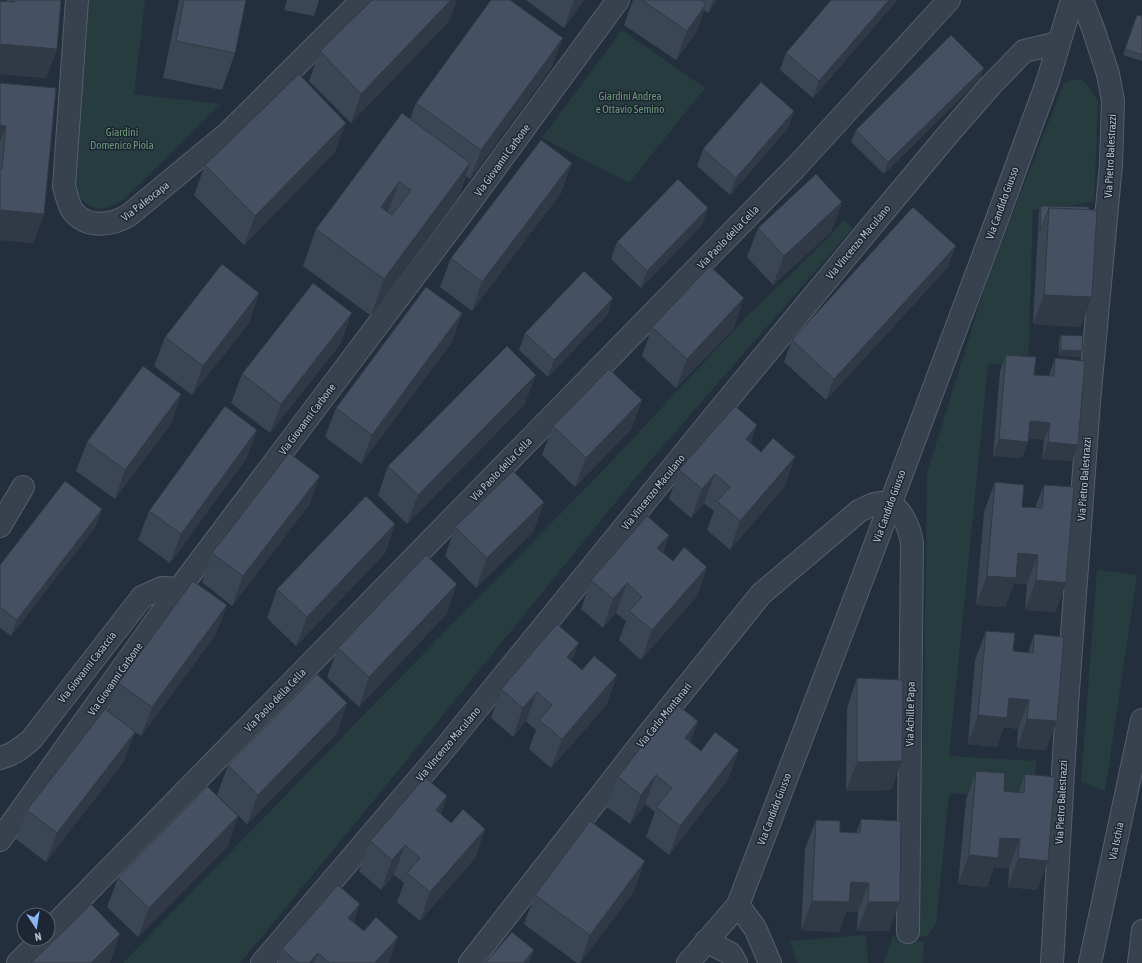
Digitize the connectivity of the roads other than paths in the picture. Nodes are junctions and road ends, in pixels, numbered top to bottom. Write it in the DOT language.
graph roads {
  1 [pos="77,0"];
  2 [pos="362,0"];
  3 [pos="618,0"];
  4 [pos="949,0"];
  5 [pos="1072,0"];
  6 [pos="1082,0"];
  7 [pos="1058,43"];
  8 [pos="23,487"];
  9 [pos="889,505"];
  10 [pos="0,526"];
  11 [pos="180,589"];
  12 [pos="1142,720"];
  13 [pos="0,758"];
  14 [pos="0,840"];
  15 [pos="738,905"];
  16 [pos="56,924"];
  17 [pos="1142,930"];
  18 [pos="908,932"];
  19 [pos="706,941"];
  20 [pos="34,947"];
  21 [pos="18,963"];
  22 [pos="262,963"];
  23 [pos="470,963"];
  24 [pos="688,963"];
  25 [pos="736,963"];
  26 [pos="770,963"];
  27 [pos="1052,963"];
  28 [pos="1090,963"];
  29 [pos="1138,963"];
  1 -- 2 [label="street, Via Paleocapa"];
  3 -- 11 [label="street, Via Giovanni Carbone"];
  4 -- 16 [label="street, Via Paolo della Cella"];
  5 -- 7 [label="street, Via Candido Giusso"];
  6 -- 27 [label="street, Via Pietro Balestrazzi"];
  7 -- 9 [label="street, Via Candido Giusso"];
  7 -- 22 [label="street, Via Vincenzo Maculano"];
  8 -- 10 [label="street"];
  9 -- 15 [label="street, Via Candido Giusso"];
  9 -- 18 [label="street, Via Achille Papa"];
  9 -- 23 [label="street, Via Carlo Montanari"];
  11 -- 13 [label="street, Via Giovanni Casaccia"];
  11 -- 14 [label="street, Via Giovanni Carbone"];
  12 -- 28 [label="street, Via Ischia"];
  15 -- 19 [label="street"];
  15 -- 26 [label="street"];
  17 -- 29 [label="street"];
  19 -- 24 [label="street"];
  19 -- 25 [label="street"];
  20 -- 21 [label="street"];
}
